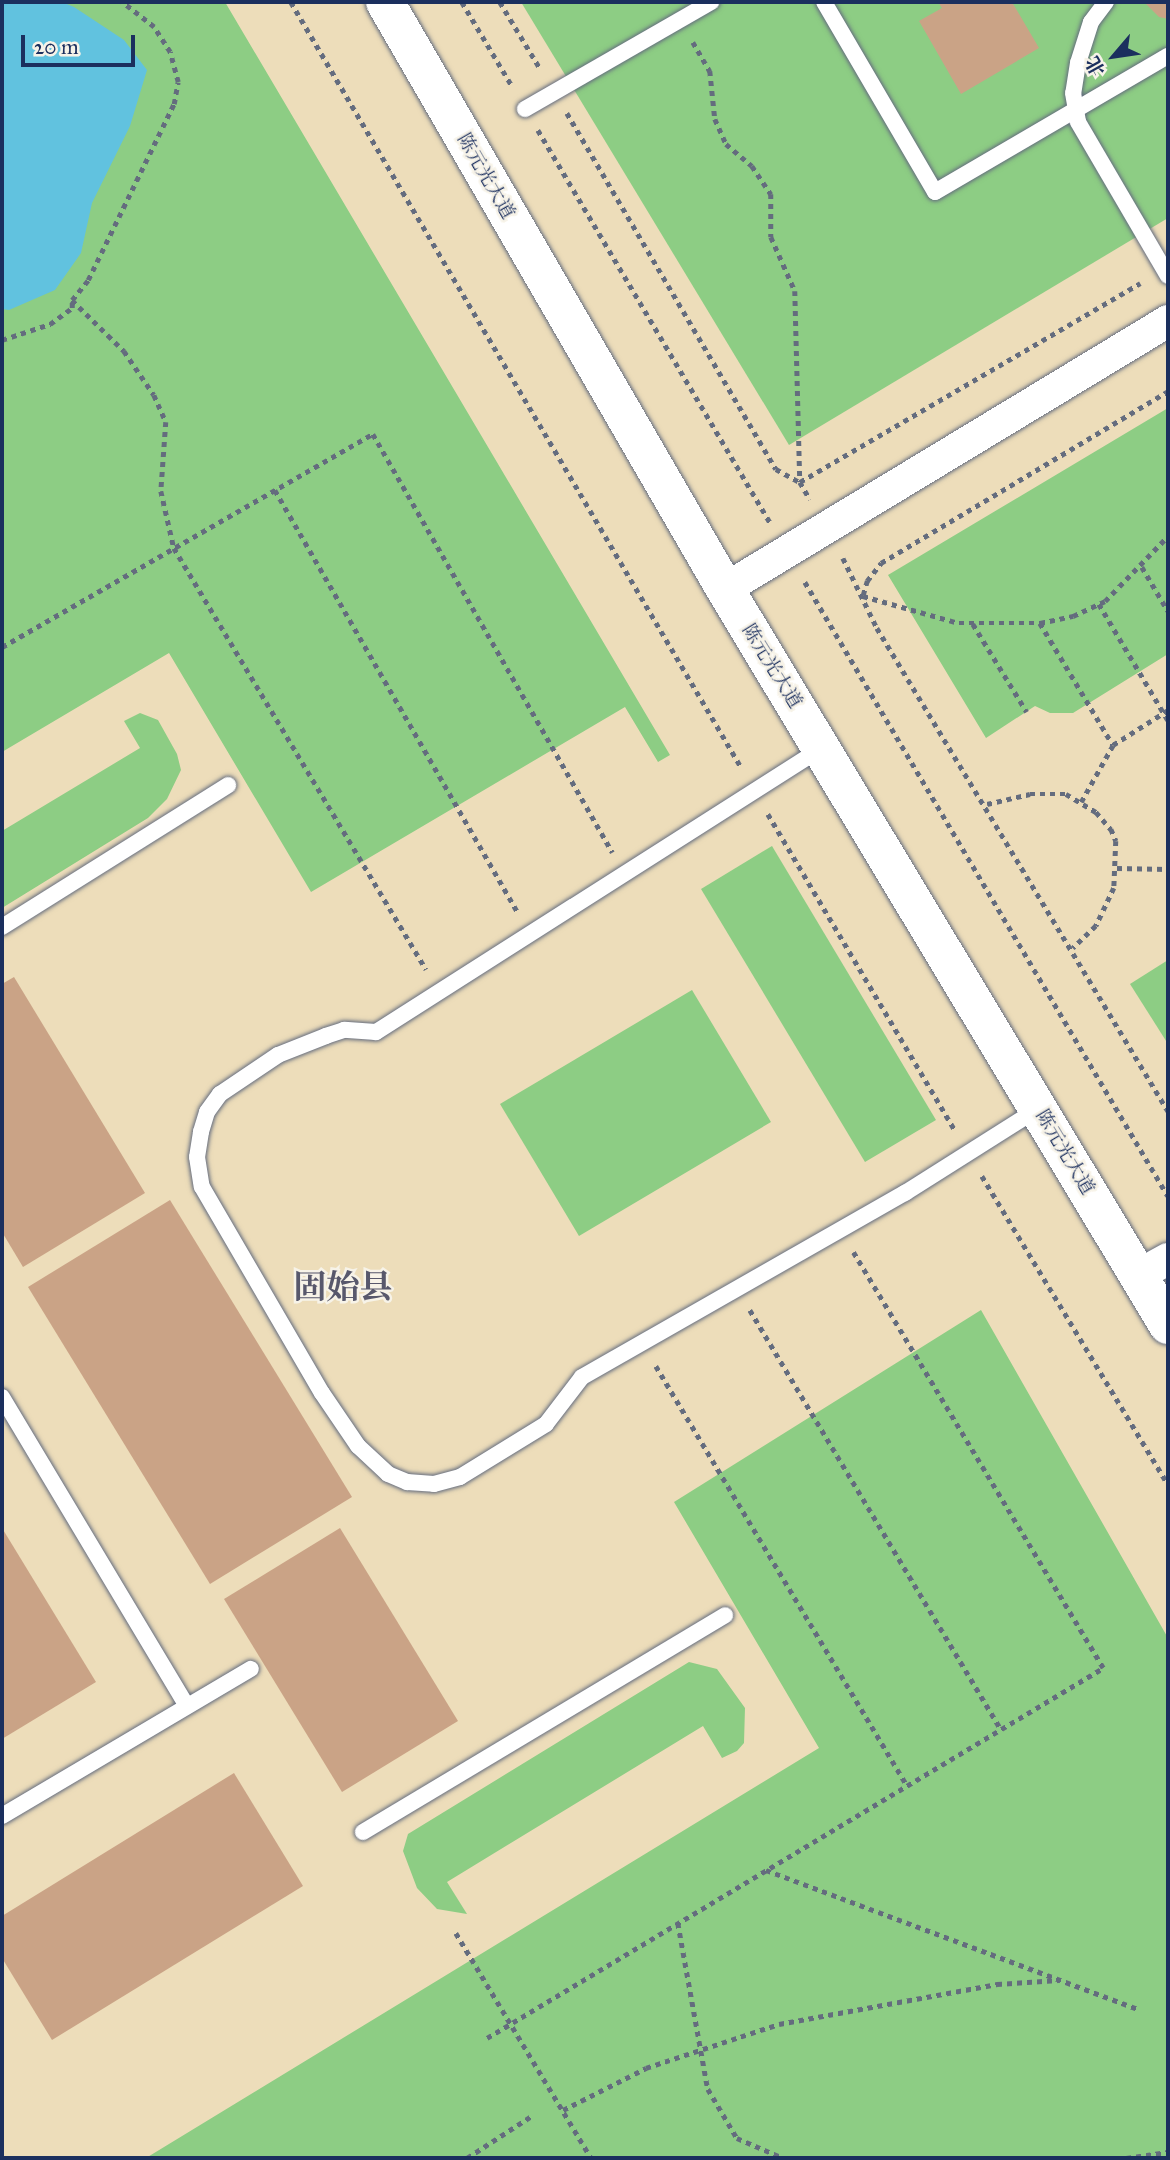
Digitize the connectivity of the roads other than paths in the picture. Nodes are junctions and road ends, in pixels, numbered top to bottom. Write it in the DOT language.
graph roads {
  1 [pos="385,2"];
  2 [pos="711,2"];
  3 [pos="824,2"];
  4 [pos="1106,2"];
  5 [pos="1168,55"];
  6 [pos="525,109"];
  7 [pos="1076,110"];
  8 [pos="1166,272"];
  9 [pos="1168,321"];
  10 [pos="725,589"];
  11 [pos="822,748"];
  12 [pos="228,785"];
  13 [pos="2,926"];
  14 [pos="1039,1108"];
  15 [pos="1154,1267"];
  16 [pos="1168,1325"];
  17 [pos="2,1397"];
  18 [pos="725,1615"];
  19 [pos="251,1669"];
  20 [pos="186,1705"];
  21 [pos="2,1816"];
  22 [pos="363,1832"];
  1 -- 10 [label="main road, 陈元光大道"];
  2 -- 6 [label="lane"];
  3 -- 7 [label="lane"];
  4 -- 7 [label="lane"];
  5 -- 7 [label="lane"];
  7 -- 8 [label="lane"];
  9 -- 10 [label="street"];
  10 -- 11 [label="main road, 陈元光大道"];
  11 -- 14 [label="main road, 陈元光大道"];
  11 -- 14 [label="lane"];
  12 -- 13 [label="lane"];
  14 -- 15 [label="main road, 陈元光大道"];
  15 -- 16 [label="main road, 陈元光大道"];
  17 -- 20 [label="lane"];
  18 -- 22 [label="lane"];
  19 -- 20 [label="lane"];
  20 -- 21 [label="lane"];
}
